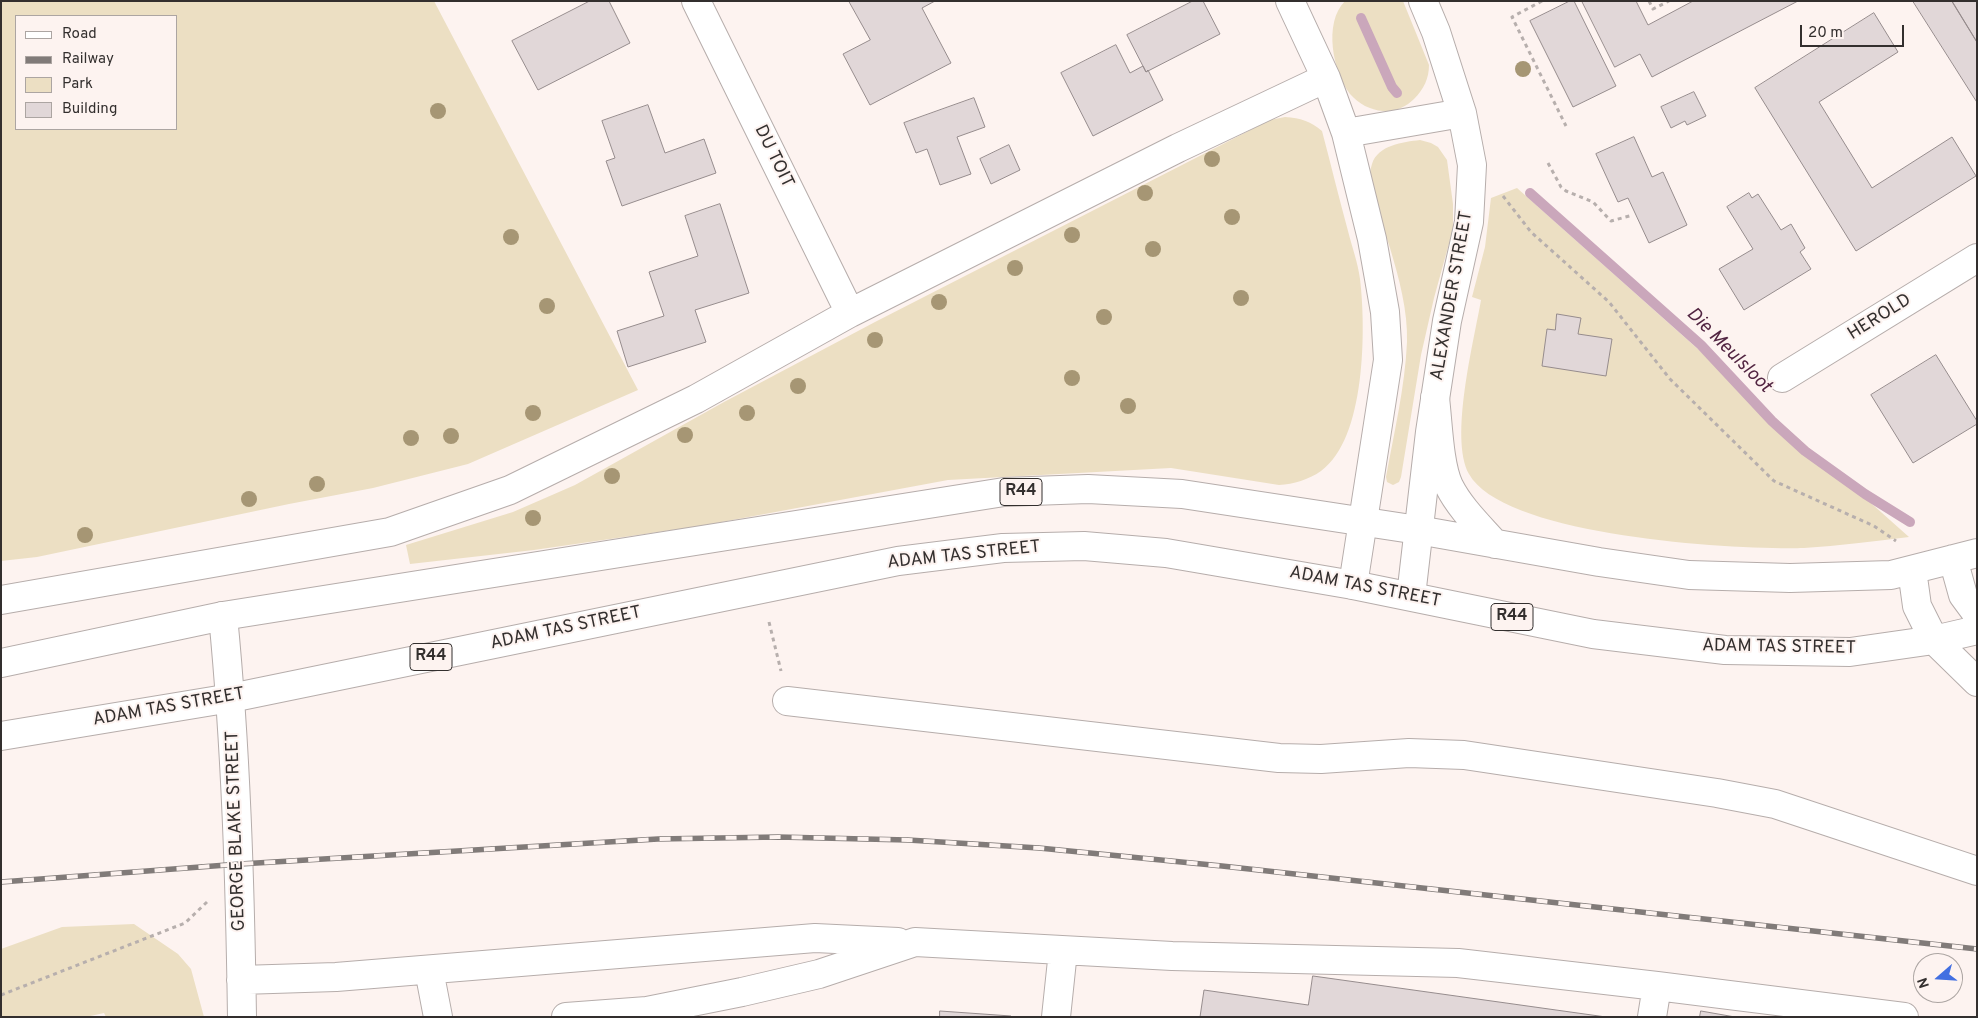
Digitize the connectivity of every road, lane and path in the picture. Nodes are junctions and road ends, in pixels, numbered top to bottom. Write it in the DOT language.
graph roads {
  1 [pos="696,1"];
  2 [pos="1423,1"];
  3 [pos="1542,1"];
  4 [pos="1649,1"];
  5 [pos="1669,1"];
  6 [pos="1298,4"];
  7 [pos="1326,78"];
  8 [pos="1462,113"];
  9 [pos="1566,126"];
  10 [pos="1346,133"];
  11 [pos="1548,163"];
  12 [pos="1501,194"];
  13 [pos="1633,215"];
  14 [pos="1977,258"];
  15 [pos="850,313"];
  16 [pos="1782,378"];
  17 [pos="1435,398"];
  18 [pos="1364,522"];
  19 [pos="1418,530"];
  20 [pos="1495,544"];
  21 [pos="1901,544"];
  22 [pos="1965,556"];
  23 [pos="1912,570"];
  24 [pos="1353,585"];
  25 [pos="1411,596"];
  26 [pos="1,600"];
  27 [pos="1977,614"];
  28 [pos="224,616"];
  29 [pos="769,622"];
  30 [pos="1977,630"];
  31 [pos="1934,640"];
  32 [pos="1,663"];
  33 [pos="1977,682"];
  34 [pos="231,698"];
  35 [pos="788,701"];
  36 [pos="1,736"];
  37 [pos="1977,871"];
  38 [pos="208,901"];
  39 [pos="915,942"];
  40 [pos="1063,951"];
  41 [pos="429,970"];
  42 [pos="241,980"];
  43 [pos="1657,986"];
  44 [pos="1,995"];
  45 [pos="741,1004"];
  46 [pos="242,1017"];
  47 [pos="438,1017"];
  48 [pos="566,1017"];
  49 [pos="1056,1017"];
  50 [pos="1652,1017"];
  51 [pos="1904,1017"];
  1 -- 15 [label="main road, DU TOIT"];
  2 -- 8 [label="main road, ALEXANDER STREET"];
  3 -- 9 [label="path"];
  4 -- 5 [label="path"];
  6 -- 7 [label="main road"];
  7 -- 10 [label="main road"];
  7 -- 15 [label="main road"];
  8 -- 10 [label="main road"];
  8 -- 17 [label="main road, ALEXANDER STREET"];
  10 -- 18 [label="main road"];
  11 -- 13 [label="path"];
  12 -- 21 [label="path"];
  14 -- 16 [label="main road, HEROLD"];
  15 -- 26 [label="main road"];
  17 -- 19 [label="main road, ALEXANDER STREET"];
  17 -- 20 [label="main road"];
  18 -- 19 [label="main road, R44"];
  18 -- 24 [label="main road"];
  18 -- 28 [label="main road, R44"];
  19 -- 20 [label="main road, R44"];
  19 -- 25 [label="main road, ALEXANDER STREET"];
  20 -- 23 [label="main road, R44"];
  22 -- 23 [label="main road, R44"];
  22 -- 27 [label="main road"];
  23 -- 31 [label="main road"];
  24 -- 25 [label="main road, ADAM TAS STREET / R44"];
  24 -- 34 [label="main road, ADAM TAS STREET / R44"];
  25 -- 31 [label="main road, ADAM TAS STREET / R44"];
  28 -- 32 [label="main road, R44"];
  28 -- 34 [label="main road, GEORGE BLAKE STREET"];
  29 -- 35 [label="path"];
  30 -- 31 [label="main road, ADAM TAS STREET / R44"];
  31 -- 33 [label="main road"];
  34 -- 36 [label="main road, ADAM TAS STREET / R44"];
  34 -- 42 [label="main road, GEORGE BLAKE STREET"];
  35 -- 37 [label="main road"];
  38 -- 44 [label="path"];
  39 -- 40 [label="main road"];
  39 -- 41 [label="main road"];
  39 -- 45 [label="main road"];
  40 -- 43 [label="main road"];
  40 -- 49 [label="main road"];
  41 -- 42 [label="main road"];
  41 -- 47 [label="main road"];
  42 -- 46 [label="main road, GEORGE BLAKE STREET"];
  43 -- 50 [label="main road"];
  43 -- 51 [label="main road"];
  45 -- 48 [label="main road"];
}
